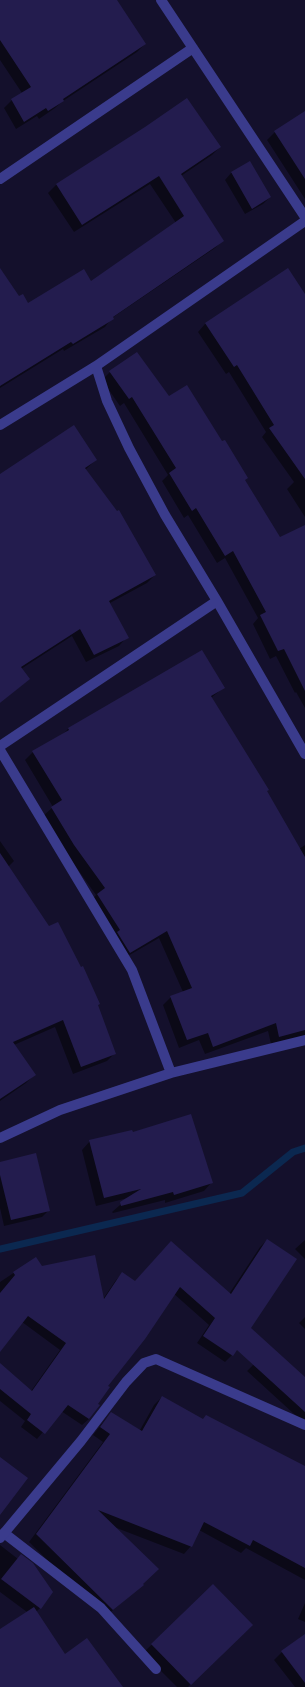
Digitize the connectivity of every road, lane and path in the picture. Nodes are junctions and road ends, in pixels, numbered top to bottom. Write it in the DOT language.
graph roads {
  1 [pos="161,0"];
  2 [pos="193,48"];
  3 [pos="0,179"];
  4 [pos="305,218"];
  5 [pos="305,221"];
  6 [pos="96,366"];
  7 [pos="0,425"];
  8 [pos="218,601"];
  9 [pos="0,746"];
  10 [pos="0,750"];
  11 [pos="305,754"];
  12 [pos="305,1040"];
  13 [pos="171,1073"];
  14 [pos="0,1138"];
  15 [pos="305,1425"];
  16 [pos="2,1535"];
  17 [pos="156,1669"];
  1 -- 2 [label="street"];
  2 -- 3 [label="street"];
  2 -- 4 [label="street"];
  5 -- 6 [label="street"];
  6 -- 7 [label="street"];
  6 -- 8 [label="street"];
  8 -- 9 [label="street"];
  8 -- 11 [label="street"];
  10 -- 13 [label="street"];
  12 -- 13 [label="street"];
  13 -- 14 [label="street"];
  15 -- 16 [label="street"];
  16 -- 17 [label="street"];
}
